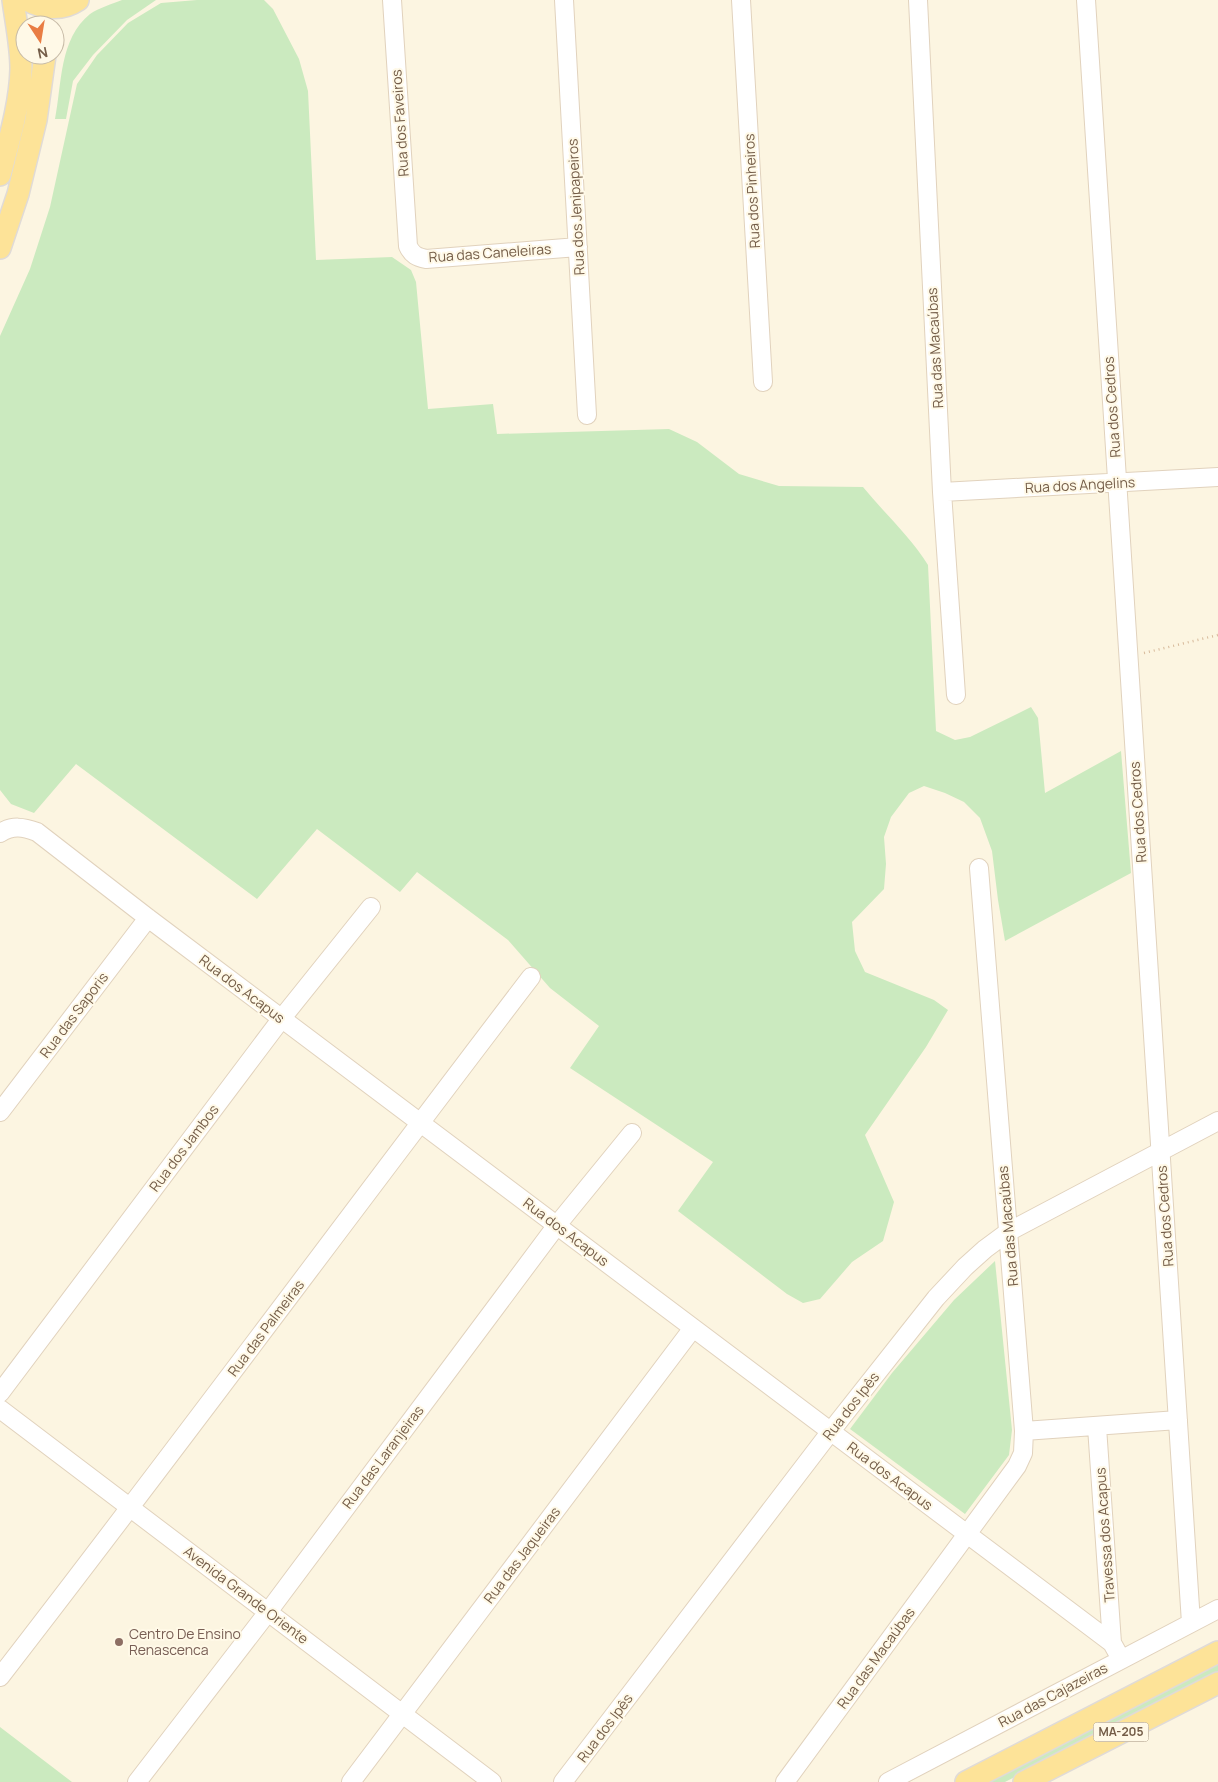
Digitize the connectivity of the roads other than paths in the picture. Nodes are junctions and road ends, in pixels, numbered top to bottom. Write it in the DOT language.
graph roads {
  1 [pos="13,0"];
  2 [pos="27,0"];
  3 [pos="392,0"];
  4 [pos="564,0"];
  5 [pos="740,0"];
  6 [pos="918,0"];
  7 [pos="1086,0"];
  8 [pos="76,1"];
  9 [pos="61,15"];
  10 [pos="44,65"];
  11 [pos="0,175"];
  12 [pos="408,246"];
  13 [pos="578,247"];
  14 [pos="0,248"];
  15 [pos="763,382"];
  16 [pos="587,415"];
  17 [pos="1218,477"];
  18 [pos="1117,483"];
  19 [pos="942,492"];
  20 [pos="956,695"];
  21 [pos="0,832"];
  22 [pos="979,868"];
  23 [pos="372,907"];
  24 [pos="148,918"];
  25 [pos="531,976"];
  26 [pos="282,1018"];
  27 [pos="0,1112"];
  28 [pos="1218,1121"];
  29 [pos="420,1122"];
  30 [pos="632,1133"];
  31 [pos="1161,1150"];
  32 [pos="557,1225"];
  33 [pos="1008,1232"];
  34 [pos="693,1328"];
  35 [pos="0,1393"];
  36 [pos="0,1409"];
  37 [pos="1178,1420"];
  38 [pos="1097,1427"];
  39 [pos="1024,1431"];
  40 [pos="831,1432"];
  41 [pos="131,1508"];
  42 [pos="966,1533"];
  43 [pos="1218,1610"];
  44 [pos="268,1612"];
  45 [pos="1191,1623"];
  46 [pos="1112,1643"];
  47 [pos="1218,1652"];
  48 [pos="1120,1660"];
  49 [pos="0,1677"];
  50 [pos="1218,1683"];
  51 [pos="403,1714"];
  52 [pos="137,1782"];
  53 [pos="352,1782"];
  54 [pos="492,1782"];
  55 [pos="563,1782"];
  56 [pos="785,1782"];
  57 [pos="888,1782"];
  58 [pos="966,1782"];
  59 [pos="1024,1782"];
  1 -- 11 [label="main road"];
  2 -- 8 [label="main road"];
  3 -- 12 [label="street, Rua dos Faveiros"];
  4 -- 13 [label="street, Rua dos Jenipapeiros"];
  5 -- 15 [label="street, Rua dos Pinheiros"];
  6 -- 19 [label="street, Rua das Macaúbas"];
  7 -- 18 [label="street, Rua dos Cedros"];
  8 -- 9 [label="main road"];
  10 -- 14 [label="main road"];
  12 -- 13 [label="street, Rua das Caneleiras"];
  13 -- 16 [label="street, Rua dos Jenipapeiros"];
  17 -- 18 [label="street, Rua dos Angelins"];
  18 -- 19 [label="street, Rua dos Angelins"];
  18 -- 31 [label="street, Rua dos Cedros"];
  19 -- 20 [label="street, Rua das Macaúbas"];
  21 -- 24 [label="street, Rua dos Acapus"];
  22 -- 33 [label="street, Rua das Macaúbas"];
  23 -- 26 [label="street, Rua dos Jambos"];
  24 -- 26 [label="street, Rua dos Acapus"];
  24 -- 27 [label="street, Rua das Saporis"];
  25 -- 29 [label="street, Rua das Palmeiras"];
  26 -- 29 [label="street, Rua dos Acapus"];
  26 -- 35 [label="street, Rua dos Jambos"];
  28 -- 31 [label="street, Rua dos Ipês"];
  29 -- 32 [label="street, Rua dos Acapus"];
  29 -- 41 [label="street, Rua das Palmeiras"];
  30 -- 32 [label="street, Rua das Laranjeiras"];
  31 -- 33 [label="street, Rua dos Ipês"];
  31 -- 37 [label="street, Rua dos Cedros"];
  32 -- 34 [label="street, Rua dos Acapus"];
  32 -- 44 [label="street, Rua das Laranjeiras"];
  33 -- 39 [label="street, Rua das Macaúbas"];
  33 -- 40 [label="street, Rua dos Ipês"];
  34 -- 40 [label="street, Rua dos Acapus"];
  34 -- 51 [label="street, Rua das Jaqueiras"];
  36 -- 41 [label="street, Avenida Grande Oriente"];
  37 -- 38 [label="street"];
  37 -- 45 [label="street, Rua dos Cedros"];
  38 -- 39 [label="street"];
  38 -- 46 [label="street, Travessa dos Acapus"];
  39 -- 42 [label="street, Rua das Macaúbas"];
  40 -- 42 [label="street, Rua dos Acapus"];
  40 -- 55 [label="street, Rua dos Ipês"];
  41 -- 44 [label="street, Avenida Grande Oriente"];
  41 -- 49 [label="street, Rua das Palmeiras"];
  42 -- 46 [label="street, Rua dos Acapus"];
  42 -- 56 [label="street, Rua das Macaúbas"];
  43 -- 45 [label="street, Rua das Cajazeiras"];
  44 -- 51 [label="street, Avenida Grande Oriente"];
  44 -- 52 [label="street, Rua das Laranjeiras"];
  45 -- 48 [label="street, Rua das Cajazeiras"];
  46 -- 48 [label="street, Rua dos Acapus"];
  47 -- 58 [label="main road"];
  48 -- 57 [label="street, Rua das Cajazeiras"];
  50 -- 59 [label="main road, MA-205"];
  51 -- 53 [label="street, Rua das Jaqueiras"];
  51 -- 54 [label="street, Avenida Grande Oriente"];
}
